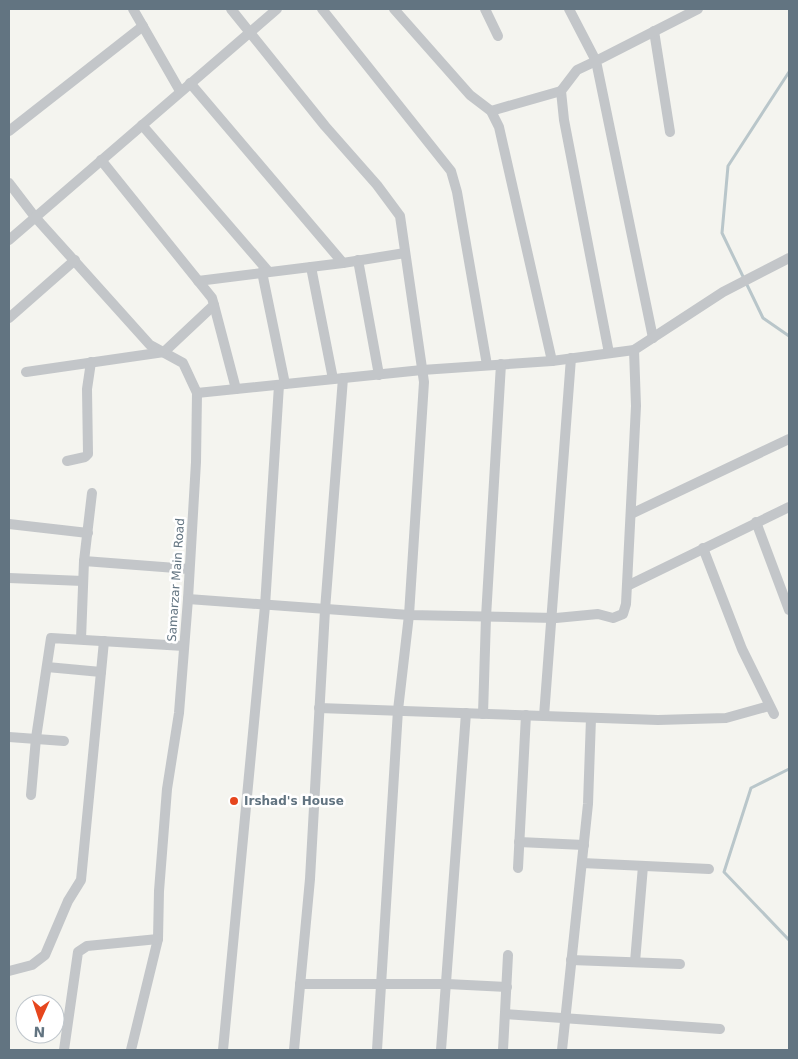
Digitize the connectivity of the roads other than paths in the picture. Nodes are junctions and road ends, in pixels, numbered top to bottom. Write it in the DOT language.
graph roads {
  1 [pos="133,9"];
  2 [pos="231,9"];
  3 [pos="277,9"];
  4 [pos="322,9"];
  5 [pos="394,9"];
  6 [pos="485,9"];
  7 [pos="569,9"];
  8 [pos="698,9"];
  9 [pos="143,26"];
  10 [pos="654,31"];
  11 [pos="249,32"];
  12 [pos="498,36"];
  13 [pos="596,60"];
  14 [pos="190,83"];
  15 [pos="180,91"];
  16 [pos="561,91"];
  17 [pos="491,111"];
  18 [pos="142,126"];
  19 [pos="9,131"];
  20 [pos="670,132"];
  21 [pos="101,160"];
  22 [pos="9,183"];
  23 [pos="35,217"];
  24 [pos="9,240"];
  25 [pos="405,252"];
  26 [pos="789,258"];
  27 [pos="75,260"];
  28 [pos="358,260"];
  29 [pos="343,263"];
  30 [pos="311,266"];
  31 [pos="265,272"];
  32 [pos="198,281"];
  33 [pos="214,305"];
  34 [pos="9,318"];
  35 [pos="653,338"];
  36 [pos="634,350"];
  37 [pos="164,352"];
  38 [pos="609,353"];
  39 [pos="571,358"];
  40 [pos="552,361"];
  41 [pos="91,362"];
  42 [pos="501,364"];
  43 [pos="487,366"];
  44 [pos="422,370"];
  45 [pos="26,372"];
  46 [pos="379,374"];
  47 [pos="338,379"];
  48 [pos="282,384"];
  49 [pos="236,389"];
  50 [pos="197,393"];
  51 [pos="789,439"];
  52 [pos="67,461"];
  53 [pos="92,493"];
  54 [pos="789,507"];
  55 [pos="631,514"];
  56 [pos="756,522"];
  57 [pos="9,524"];
  58 [pos="88,533"];
  59 [pos="703,548"];
  60 [pos="84,561"];
  61 [pos="189,568"];
  62 [pos="9,578"];
  63 [pos="83,580"];
  64 [pos="627,586"];
  65 [pos="786,595"];
  66 [pos="188,599"];
  67 [pos="265,606"];
  68 [pos="325,610"];
  69 [pos="789,610"];
  70 [pos="409,615"];
  71 [pos="486,616"];
  72 [pos="551,618"];
  73 [pos="81,639"];
  74 [pos="104,641"];
  75 [pos="184,646"];
  76 [pos="47,667"];
  77 [pos="101,672"];
  78 [pos="319,708"];
  79 [pos="398,710"];
  80 [pos="466,713"];
  81 [pos="483,714"];
  82 [pos="526,715"];
  83 [pos="544,716"];
  84 [pos="591,718"];
  85 [pos="9,737"];
  86 [pos="36,738"];
  87 [pos="64,741"];
  88 [pos="31,795"];
  89 [pos="519,842"];
  90 [pos="584,845"];
  91 [pos="582,863"];
  92 [pos="643,866"];
  93 [pos="518,868"];
  94 [pos="709,868"];
  95 [pos="158,939"];
  96 [pos="508,955"];
  97 [pos="571,960"];
  98 [pos="635,962"];
  99 [pos="680,964"];
  100 [pos="9,971"];
  101 [pos="300,984"];
  102 [pos="446,984"];
  103 [pos="381,985"];
  104 [pos="507,987"];
  105 [pos="506,1014"];
  106 [pos="564,1017"];
  107 [pos="720,1029"];
  108 [pos="64,1050"];
  109 [pos="131,1050"];
  110 [pos="223,1050"];
  111 [pos="294,1050"];
  112 [pos="377,1050"];
  113 [pos="442,1050"];
  114 [pos="503,1050"];
  115 [pos="562,1050"];
  1 -- 9 [label="street"];
  2 -- 11 [label="street"];
  3 -- 11 [label="street"];
  4 -- 43 [label="street"];
  5 -- 17 [label="street"];
  6 -- 12 [label="street"];
  7 -- 13 [label="street"];
  8 -- 10 [label="street"];
  9 -- 15 [label="street"];
  9 -- 19 [label="street"];
  10 -- 13 [label="street"];
  10 -- 20 [label="street"];
  11 -- 14 [label="street"];
  11 -- 25 [label="street"];
  13 -- 16 [label="street"];
  13 -- 35 [label="street"];
  14 -- 15 [label="street"];
  14 -- 29 [label="street"];
  15 -- 18 [label="street"];
  16 -- 17 [label="street"];
  16 -- 38 [label="street"];
  17 -- 40 [label="street"];
  18 -- 21 [label="street"];
  18 -- 31 [label="street"];
  21 -- 23 [label="street"];
  21 -- 32 [label="street"];
  22 -- 23 [label="street, Samarzar Main Road"];
  23 -- 24 [label="street"];
  23 -- 27 [label="street, Samarzar Main Road"];
  25 -- 28 [label="street"];
  25 -- 44 [label="street"];
  26 -- 35 [label="street"];
  27 -- 34 [label="street"];
  27 -- 37 [label="street, Samarzar Main Road"];
  28 -- 29 [label="street"];
  28 -- 46 [label="street"];
  29 -- 30 [label="street"];
  30 -- 31 [label="street"];
  30 -- 47 [label="street"];
  31 -- 32 [label="street"];
  31 -- 48 [label="street"];
  32 -- 33 [label="street"];
  33 -- 37 [label="street"];
  33 -- 49 [label="street"];
  35 -- 36 [label="street"];
  36 -- 38 [label="street"];
  36 -- 55 [label="street"];
  37 -- 41 [label="street"];
  37 -- 50 [label="street, Samarzar Main Road"];
  38 -- 39 [label="street"];
  39 -- 40 [label="street"];
  39 -- 72 [label="street"];
  40 -- 42 [label="street"];
  41 -- 45 [label="street"];
  41 -- 52 [label="street"];
  42 -- 43 [label="street"];
  42 -- 71 [label="street"];
  43 -- 44 [label="street"];
  44 -- 46 [label="street"];
  44 -- 70 [label="street"];
  46 -- 47 [label="street"];
  47 -- 48 [label="street"];
  47 -- 68 [label="street"];
  48 -- 49 [label="street"];
  48 -- 67 [label="street"];
  49 -- 50 [label="street"];
  50 -- 61 [label="street, Samarzar Main Road"];
  51 -- 55 [label="street"];
  53 -- 58 [label="street"];
  54 -- 56 [label="street"];
  55 -- 64 [label="street"];
  56 -- 59 [label="street"];
  56 -- 65 [label="street"];
  57 -- 58 [label="street"];
  58 -- 60 [label="street"];
  59 -- 64 [label="street"];
  59 -- 84 [label="street"];
  60 -- 61 [label="street"];
  60 -- 63 [label="street"];
  61 -- 66 [label="street, Samarzar Main Road"];
  62 -- 63 [label="street"];
  63 -- 73 [label="street"];
  64 -- 72 [label="street"];
  65 -- 69 [label="street"];
  66 -- 67 [label="street"];
  66 -- 75 [label="street, Samarzar Main Road"];
  67 -- 68 [label="street"];
  67 -- 110 [label="street"];
  68 -- 70 [label="street"];
  68 -- 78 [label="street"];
  70 -- 71 [label="street"];
  70 -- 79 [label="street"];
  71 -- 72 [label="street"];
  71 -- 81 [label="street"];
  72 -- 83 [label="street"];
  73 -- 74 [label="street"];
  73 -- 76 [label="street"];
  74 -- 75 [label="street"];
  74 -- 77 [label="street"];
  75 -- 95 [label="street, Samarzar Main Road"];
  76 -- 77 [label="street"];
  76 -- 86 [label="street"];
  77 -- 100 [label="street"];
  78 -- 79 [label="street"];
  78 -- 101 [label="street"];
  79 -- 80 [label="street"];
  79 -- 103 [label="street"];
  80 -- 81 [label="street"];
  80 -- 102 [label="street"];
  81 -- 82 [label="street"];
  82 -- 83 [label="street"];
  82 -- 89 [label="street"];
  83 -- 84 [label="street"];
  84 -- 90 [label="street"];
  85 -- 86 [label="street"];
  86 -- 87 [label="street"];
  86 -- 88 [label="street"];
  89 -- 90 [label="street"];
  89 -- 93 [label="street"];
  90 -- 91 [label="street"];
  91 -- 92 [label="street"];
  91 -- 97 [label="street"];
  92 -- 94 [label="street"];
  92 -- 98 [label="street"];
  95 -- 108 [label="street"];
  95 -- 109 [label="street, Samarzar Main Road"];
  96 -- 104 [label="street"];
  97 -- 98 [label="street"];
  97 -- 106 [label="street"];
  98 -- 99 [label="street"];
  101 -- 103 [label="street"];
  101 -- 111 [label="street"];
  102 -- 103 [label="street"];
  102 -- 104 [label="street"];
  102 -- 113 [label="street"];
  103 -- 112 [label="street"];
  104 -- 105 [label="street"];
  105 -- 106 [label="street"];
  105 -- 114 [label="street"];
  106 -- 107 [label="street"];
  106 -- 115 [label="street"];
}
